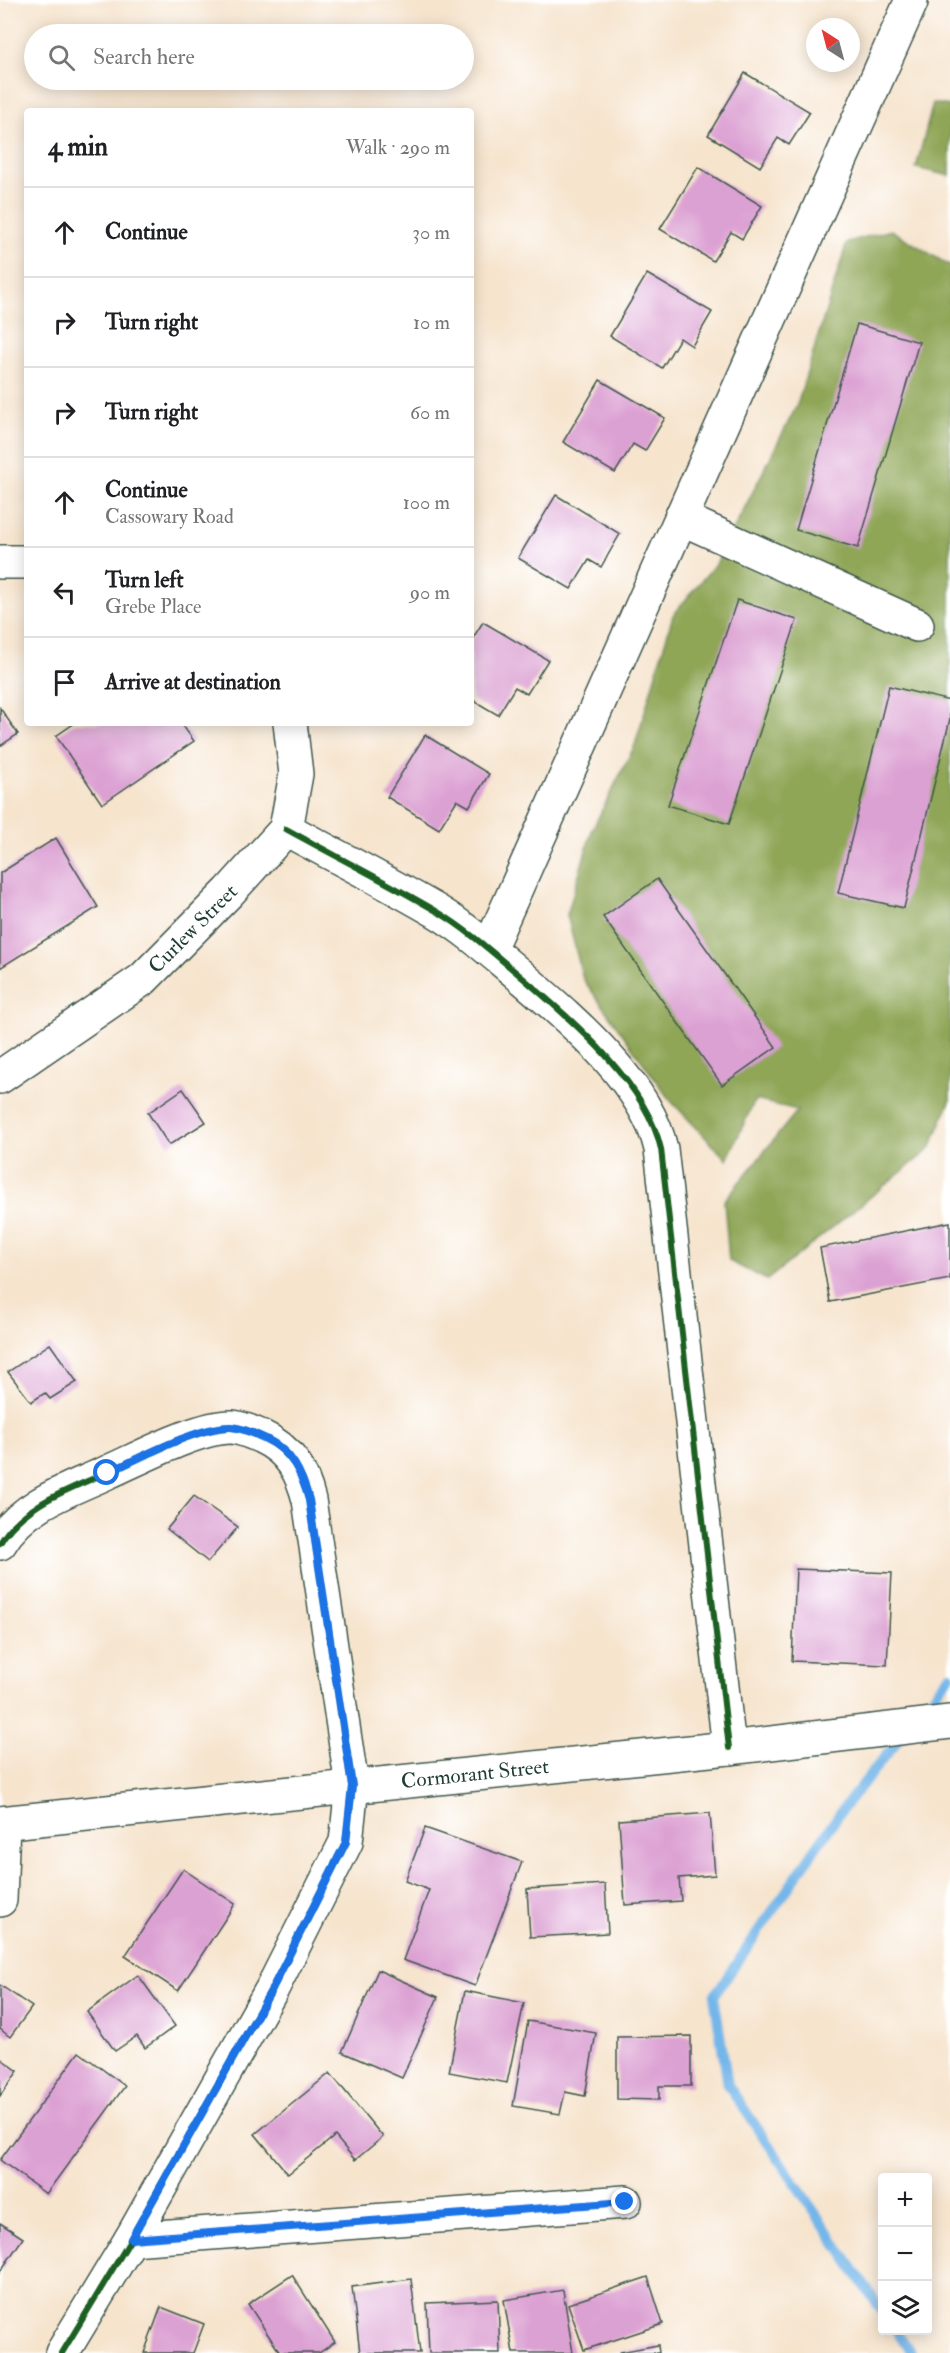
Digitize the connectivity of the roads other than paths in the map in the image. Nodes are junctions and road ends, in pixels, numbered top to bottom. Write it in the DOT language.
graph roads {
  1 [pos="911,2"];
  2 [pos="681,518"];
  3 [pos="0,562"];
  4 [pos="24,562"];
  5 [pos="917,625"];
  6 [pos="290,726"];
  7 [pos="286,829"];
  8 [pos="489,949"];
  9 [pos="0,1077"];
  10 [pos="0,1543"];
  11 [pos="950,1722"];
  12 [pos="729,1748"];
  13 [pos="352,1786"];
  14 [pos="2,1823"];
  15 [pos="0,1900"];
  16 [pos="625,2202"];
  17 [pos="131,2239"];
  18 [pos="62,2353"];
  1 -- 2 [label="street"];
  2 -- 5 [label="street"];
  2 -- 8 [label="street"];
  3 -- 4 [label="street"];
  6 -- 7 [label="street"];
  7 -- 8 [label="street"];
  7 -- 9 [label="street, Curlew Street"];
  8 -- 12 [label="street"];
  10 -- 13 [label="street"];
  11 -- 12 [label="street, Cormorant Street"];
  12 -- 13 [label="street, Cormorant Street"];
  13 -- 14 [label="street, Cormorant Street"];
  13 -- 17 [label="street"];
  14 -- 15 [label="street"];
  16 -- 17 [label="street"];
  17 -- 18 [label="street"];
}
